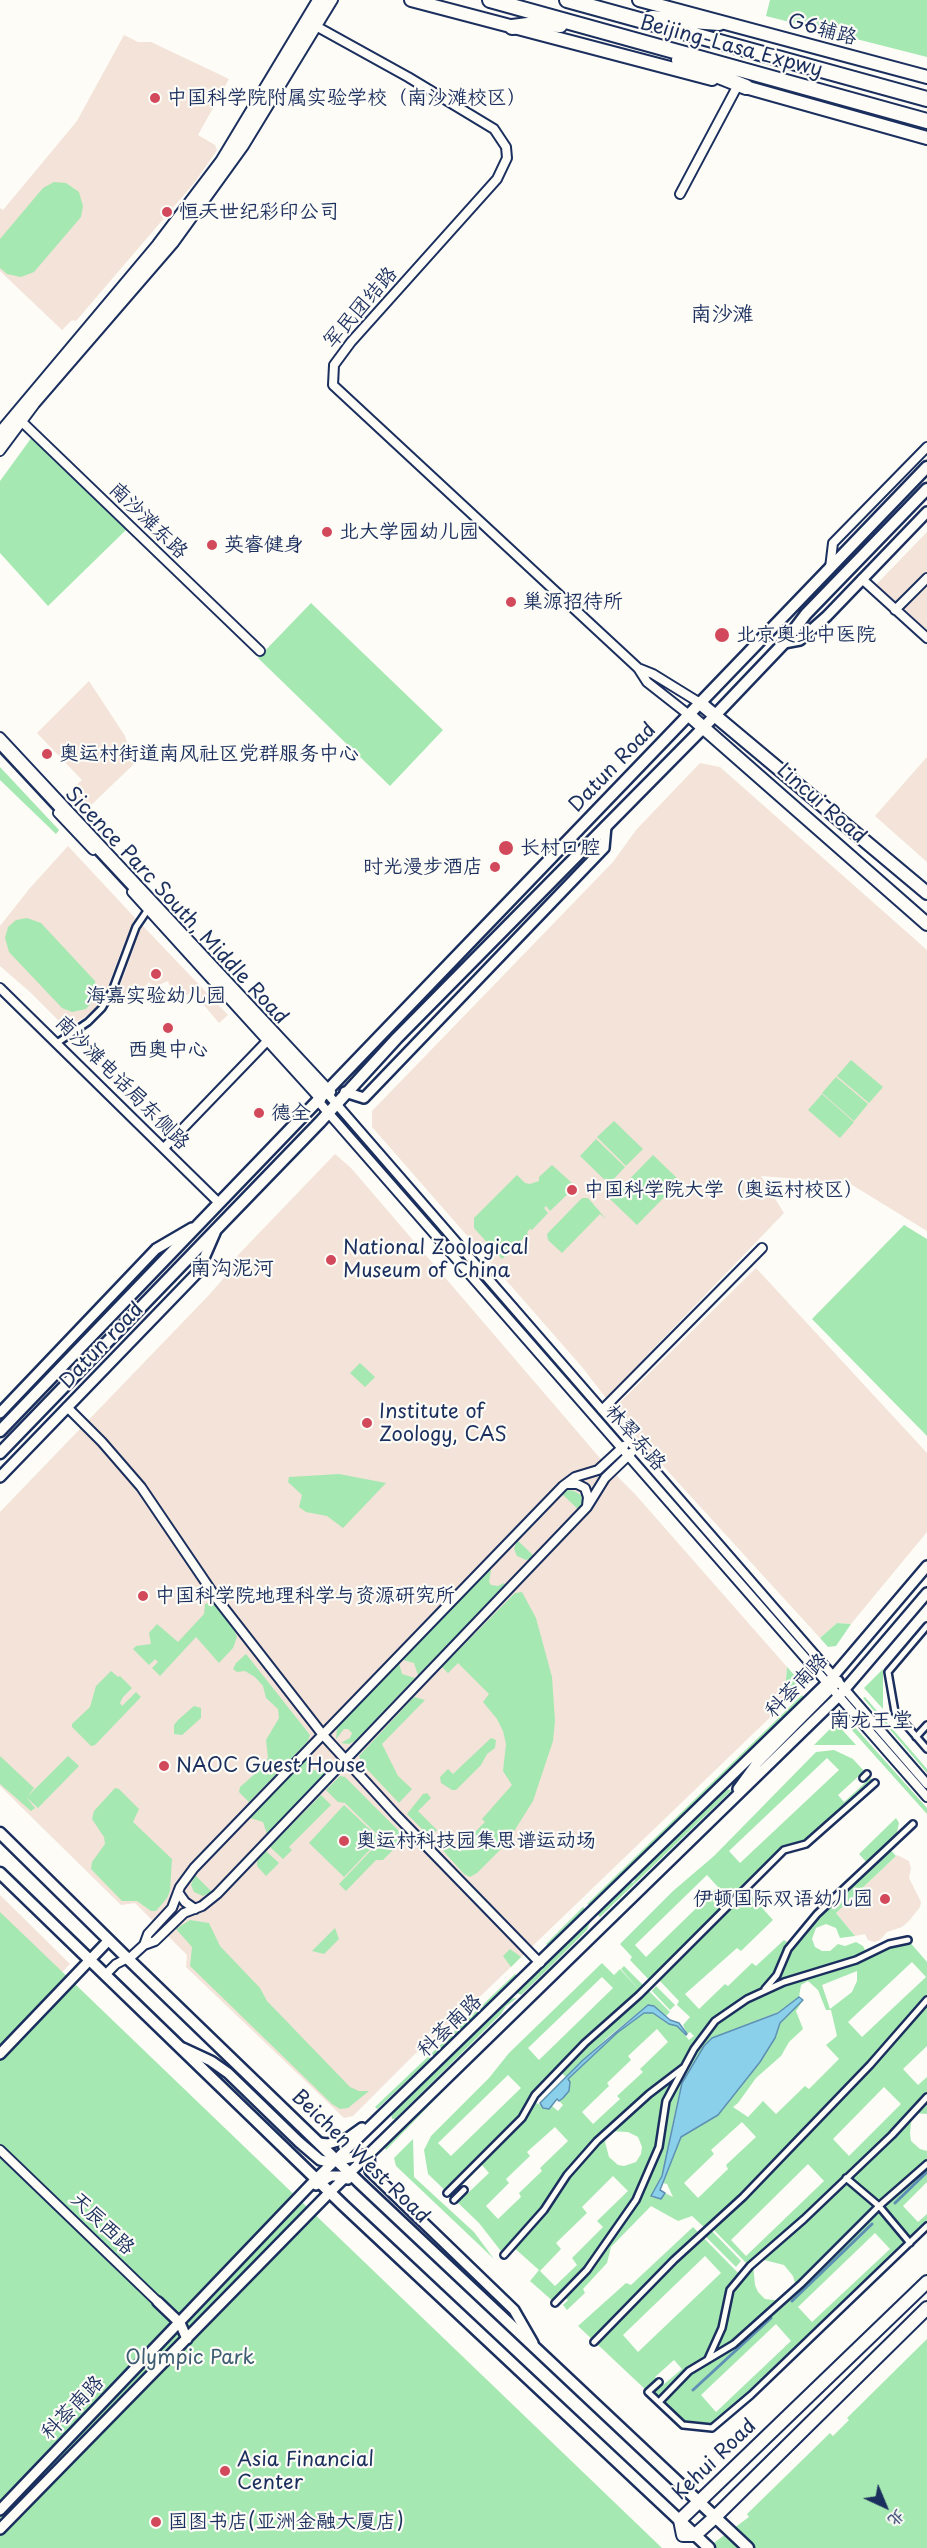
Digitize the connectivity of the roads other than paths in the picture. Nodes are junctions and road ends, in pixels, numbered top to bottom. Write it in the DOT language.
graph roads {
  1 [pos="317,0"];
  2 [pos="324,0"];
  3 [pos="333,0"];
  4 [pos="411,0"];
  5 [pos="490,0"];
  6 [pos="567,0"];
  7 [pos="639,0"];
  8 [pos="622,15"];
  9 [pos="311,23"];
  10 [pos="719,23"];
  11 [pos="579,25"];
  12 [pos="512,27"];
  13 [pos="619,36"];
  14 [pos="927,77"];
  15 [pos="742,86"];
  16 [pos="927,99"];
  17 [pos="927,121"];
  18 [pos="927,138"];
  19 [pos="680,194"];
  20 [pos="17,418"];
  21 [pos="0,431"];
  22 [pos="0,441"];
  23 [pos="927,447"];
  24 [pos="0,451"];
  25 [pos="927,467"];
  26 [pos="927,489"];
  27 [pos="927,512"];
  28 [pos="830,568"];
  29 [pos="927,578"];
  30 [pos="862,579"];
  31 [pos="895,610"];
  32 [pos="927,638"];
  33 [pos="784,643"];
  34 [pos="260,651"];
  35 [pos="638,668"];
  36 [pos="700,703"];
  37 [pos="715,714"];
  38 [pos="689,715"];
  39 [pos="704,727"];
  40 [pos="740,735"];
  41 [pos="0,737"];
  42 [pos="0,744"];
  43 [pos="728,748"];
  44 [pos="0,750"];
  45 [pos="606,825"];
  46 [pos="927,893"];
  47 [pos="151,906"];
  48 [pos="927,924"];
  49 [pos="0,988"];
  50 [pos="270,1038"];
  51 [pos="57,1043"];
  52 [pos="323,1095"];
  53 [pos="335,1103"];
  54 [pos="164,1148"];
  55 [pos="219,1203"];
  56 [pos="199,1224"];
  57 [pos="216,1231"];
  58 [pos="762,1248"];
  59 [pos="67,1407"];
  60 [pos="602,1410"];
  61 [pos="0,1413"];
  62 [pos="0,1431"];
  63 [pos="630,1442"];
  64 [pos="622,1448"];
  65 [pos="636,1449"];
  66 [pos="0,1453"];
  67 [pos="628,1455"];
  68 [pos="0,1477"];
  69 [pos="566,1484"];
  70 [pos="587,1507"];
  71 [pos="927,1566"];
  72 [pos="927,1593"];
  73 [pos="927,1626"];
  74 [pos="833,1680"];
  75 [pos="843,1693"];
  76 [pos="927,1725"];
  77 [pos="323,1735"];
  78 [pos="916,1737"];
  79 [pos="927,1749"];
  80 [pos="344,1759"];
  81 [pos="875,1783"];
  82 [pos="927,1784"];
  83 [pos="927,1797"];
  84 [pos="731,1802"];
  85 [pos="913,1824"];
  86 [pos="0,1833"];
  87 [pos="0,1873"];
  88 [pos="178,1892"];
  89 [pos="195,1909"];
  90 [pos="908,1940"];
  91 [pos="108,1941"];
  92 [pos="144,1946"];
  93 [pos="127,1959"];
  94 [pos="90,1961"];
  95 [pos="540,1963"];
  96 [pos="105,1975"];
  97 [pos="762,1992"];
  98 [pos="927,2000"];
  99 [pos="179,2046"];
  100 [pos="449,2051"];
  101 [pos="0,2054"];
  102 [pos="684,2067"];
  103 [pos="927,2097"];
  104 [pos="384,2114"];
  105 [pos="397,2127"];
  106 [pos="319,2143"];
  107 [pos="0,2150"];
  108 [pos="369,2154"];
  109 [pos="337,2160"];
  110 [pos="927,2164"];
  111 [pos="350,2172"];
  112 [pos="846,2178"];
  113 [pos="316,2179"];
  114 [pos="464,2190"];
  115 [pos="304,2191"];
  116 [pos="330,2192"];
  117 [pos="447,2193"];
  118 [pos="375,2197"];
  119 [pos="453,2200"];
  120 [pos="879,2206"];
  121 [pos="927,2226"];
  122 [pos="910,2242"];
  123 [pos="504,2255"];
  124 [pos="927,2282"];
  125 [pos="158,2302"];
  126 [pos="555,2303"];
  127 [pos="927,2307"];
  128 [pos="180,2323"];
  129 [pos="197,2329"];
  130 [pos="187,2339"];
  131 [pos="594,2342"];
  132 [pos="537,2351"];
  133 [pos="707,2361"];
  134 [pos="659,2382"];
  135 [pos="659,2402"];
  136 [pos="698,2503"];
  137 [pos="0,2510"];
  138 [pos="714,2518"];
  139 [pos="680,2520"];
  140 [pos="0,2529"];
  141 [pos="695,2535"];
  142 [pos="709,2548"];
  143 [pos="748,2548"];
  1 -- 9 [label="street"];
  2 -- 9 [label="street"];
  3 -- 9 [label="street"];
  4 -- 12 [label="main road"];
  5 -- 11 [label="highway, Beijing-Lasa Expwy"];
  6 -- 8 [label="highway, Beijing-Lasa Expwy"];
  7 -- 10 [label="main road, G6辅路"];
  8 -- 10 [label="highway"];
  8 -- 16 [label="highway, Beijing-Lasa Expwy"];
  9 -- 20 [label="street"];
  9 -- 35 [label="street, 军民团结路"];
  10 -- 14 [label="main road, G6辅路"];
  11 -- 12 [label="highway"];
  11 -- 13 [label="highway, Beijing-Lasa Expwy"];
  12 -- 15 [label="main road"];
  13 -- 15 [label="highway"];
  13 -- 17 [label="highway, Beijing-Lasa Expwy"];
  15 -- 18 [label="main road"];
  15 -- 19 [label="street"];
  20 -- 21 [label="street"];
  20 -- 22 [label="street"];
  20 -- 24 [label="street"];
  20 -- 34 [label="street, 南沙滩东路"];
  23 -- 28 [label="street"];
  25 -- 28 [label="main road, Datun Road"];
  26 -- 33 [label="main road, Datun Road"];
  27 -- 30 [label="street"];
  28 -- 36 [label="main road, Datun Road"];
  29 -- 31 [label="street"];
  30 -- 31 [label="street"];
  30 -- 33 [label="street"];
  31 -- 32 [label="street"];
  33 -- 37 [label="main road, Datun Road"];
  35 -- 36 [label="street, 军民团结路"];
  35 -- 38 [label="street, 军民团结路"];
  36 -- 37 [label="main road, Lincui Road"];
  36 -- 38 [label="main road, Datun Road"];
  37 -- 39 [label="main road, Datun Road"];
  37 -- 40 [label="main road, Lincui Road"];
  38 -- 39 [label="main road, Lincui Road"];
  38 -- 52 [label="main road, Datun Road"];
  39 -- 43 [label="main road, Lincui Road"];
  39 -- 45 [label="main road, Datun Road"];
  40 -- 43 [label="main road"];
  40 -- 46 [label="main road, Lincui Road"];
  41 -- 47 [label="street"];
  42 -- 47 [label="street, Sicence Parc South, Middle Road"];
  43 -- 48 [label="main road, Lincui Road"];
  44 -- 47 [label="street"];
  45 -- 53 [label="main road, Datun Road"];
  45 -- 53 [label="street"];
  47 -- 50 [label="street, Sicence Parc South, Middle Road"];
  47 -- 51 [label="street"];
  47 -- 52 [label="street"];
  49 -- 51 [label="street, 南沙滩电话局东侧路"];
  50 -- 52 [label="street, Sicence Parc South, Middle Road"];
  50 -- 54 [label="street"];
  51 -- 54 [label="street, 南沙滩电话局东侧路"];
  52 -- 53 [label="main road"];
  52 -- 55 [label="main road, Datun road"];
  53 -- 57 [label="main road, Datun road"];
  53 -- 60 [label="street, 林翠东路"];
  53 -- 64 [label="street, 林翠东路"];
  54 -- 55 [label="street, 南沙滩电话局东侧路"];
  55 -- 56 [label="main road, Datun road"];
  56 -- 61 [label="street, Datun road"];
  56 -- 62 [label="main road, Datun road"];
  57 -- 59 [label="street, Datun road"];
  57 -- 66 [label="main road, Datun road"];
  58 -- 60 [label="street"];
  59 -- 68 [label="street, Datun road"];
  59 -- 77 [label="street"];
  60 -- 63 [label="street, 林翠东路"];
  63 -- 64 [label="street"];
  63 -- 65 [label="street, 林翠东路"];
  64 -- 67 [label="street, 林翠东路"];
  64 -- 69 [label="street"];
  65 -- 67 [label="street"];
  65 -- 74 [label="street, 林翠东路"];
  67 -- 70 [label="street"];
  67 -- 74 [label="street, 林翠东路"];
  69 -- 70 [label="street"];
  69 -- 77 [label="street"];
  70 -- 80 [label="street"];
  71 -- 74 [label="street, 科荟南路"];
  72 -- 75 [label="street, 科荟南路"];
  73 -- 78 [label="street"];
  74 -- 75 [label="street, 林翠东路"];
  74 -- 84 [label="street"];
  74 -- 95 [label="street, 科荟南路"];
  75 -- 82 [label="street, 林翠东路"];
  75 -- 83 [label="street, 林翠东路"];
  75 -- 84 [label="street, 科荟南路"];
  76 -- 78 [label="street"];
  77 -- 80 [label="street"];
  77 -- 88 [label="street"];
  78 -- 79 [label="street"];
  80 -- 89 [label="street"];
  80 -- 95 [label="street"];
  81 -- 117 [label="street"];
  84 -- 105 [label="street, 科荟南路"];
  85 -- 97 [label="street"];
  86 -- 91 [label="main road, Beichen West Road"];
  87 -- 94 [label="main road"];
  88 -- 89 [label="street"];
  88 -- 92 [label="street"];
  89 -- 92 [label="street"];
  90 -- 97 [label="street"];
  91 -- 93 [label="main road, Beichen West Road"];
  91 -- 94 [label="street"];
  92 -- 93 [label="street"];
  93 -- 96 [label="street"];
  93 -- 106 [label="main road, Beichen West Road"];
  94 -- 96 [label="main road"];
  94 -- 101 [label="street"];
  95 -- 100 [label="street, 科荟南路"];
  96 -- 99 [label="main road"];
  97 -- 102 [label="street"];
  98 -- 131 [label="street"];
  99 -- 108 [label="street"];
  99 -- 113 [label="main road"];
  100 -- 104 [label="street, 科荟南路"];
  100 -- 106 [label="street"];
  102 -- 123 [label="street"];
  102 -- 126 [label="street"];
  103 -- 112 [label="street"];
  104 -- 105 [label="street"];
  104 -- 109 [label="street, 科荟南路"];
  105 -- 108 [label="street, 科荟南路"];
  106 -- 109 [label="main road, Beichen West Road"];
  107 -- 125 [label="street, 天辰西路"];
  108 -- 111 [label="street, 科荟南路"];
  108 -- 132 [label="street"];
  109 -- 111 [label="main road, Beichen West Road"];
  109 -- 113 [label="street, 科荟南路"];
  110 -- 120 [label="street"];
  111 -- 116 [label="street, 科荟南路"];
  111 -- 118 [label="main road, Beichen West Road"];
  112 -- 120 [label="street"];
  112 -- 133 [label="street"];
  113 -- 115 [label="street, 科荟南路"];
  113 -- 116 [label="main road"];
  114 -- 119 [label="street"];
  115 -- 118 [label="street"];
  115 -- 128 [label="street, 科荟南路"];
  116 -- 129 [label="street, 科荟南路"];
  116 -- 139 [label="main road"];
  118 -- 132 [label="main road, Beichen West Road"];
  120 -- 122 [label="street"];
  120 -- 133 [label="street"];
  121 -- 122 [label="street"];
  122 -- 135 [label="street"];
  124 -- 136 [label="main road, Kehui Road"];
  125 -- 128 [label="street, 天辰西路"];
  127 -- 138 [label="main road, Kehui Road"];
  128 -- 129 [label="street, 天辰西路"];
  128 -- 130 [label="street, 天辰西路"];
  128 -- 137 [label="street, 科荟南路"];
  129 -- 130 [label="street, 科荟南路"];
  130 -- 140 [label="street, 科荟南路"];
  132 -- 136 [label="main road, Beichen West Road"];
  133 -- 135 [label="street"];
  134 -- 135 [label="street"];
  136 -- 138 [label="main road, Beichen West Road"];
  136 -- 139 [label="main road, Kehui Road"];
  138 -- 141 [label="main road, Kehui Road"];
  138 -- 143 [label="main road, Beichen West Road"];
  139 -- 141 [label="main road, Kehui Road"];
  141 -- 142 [label="main road"];
}
